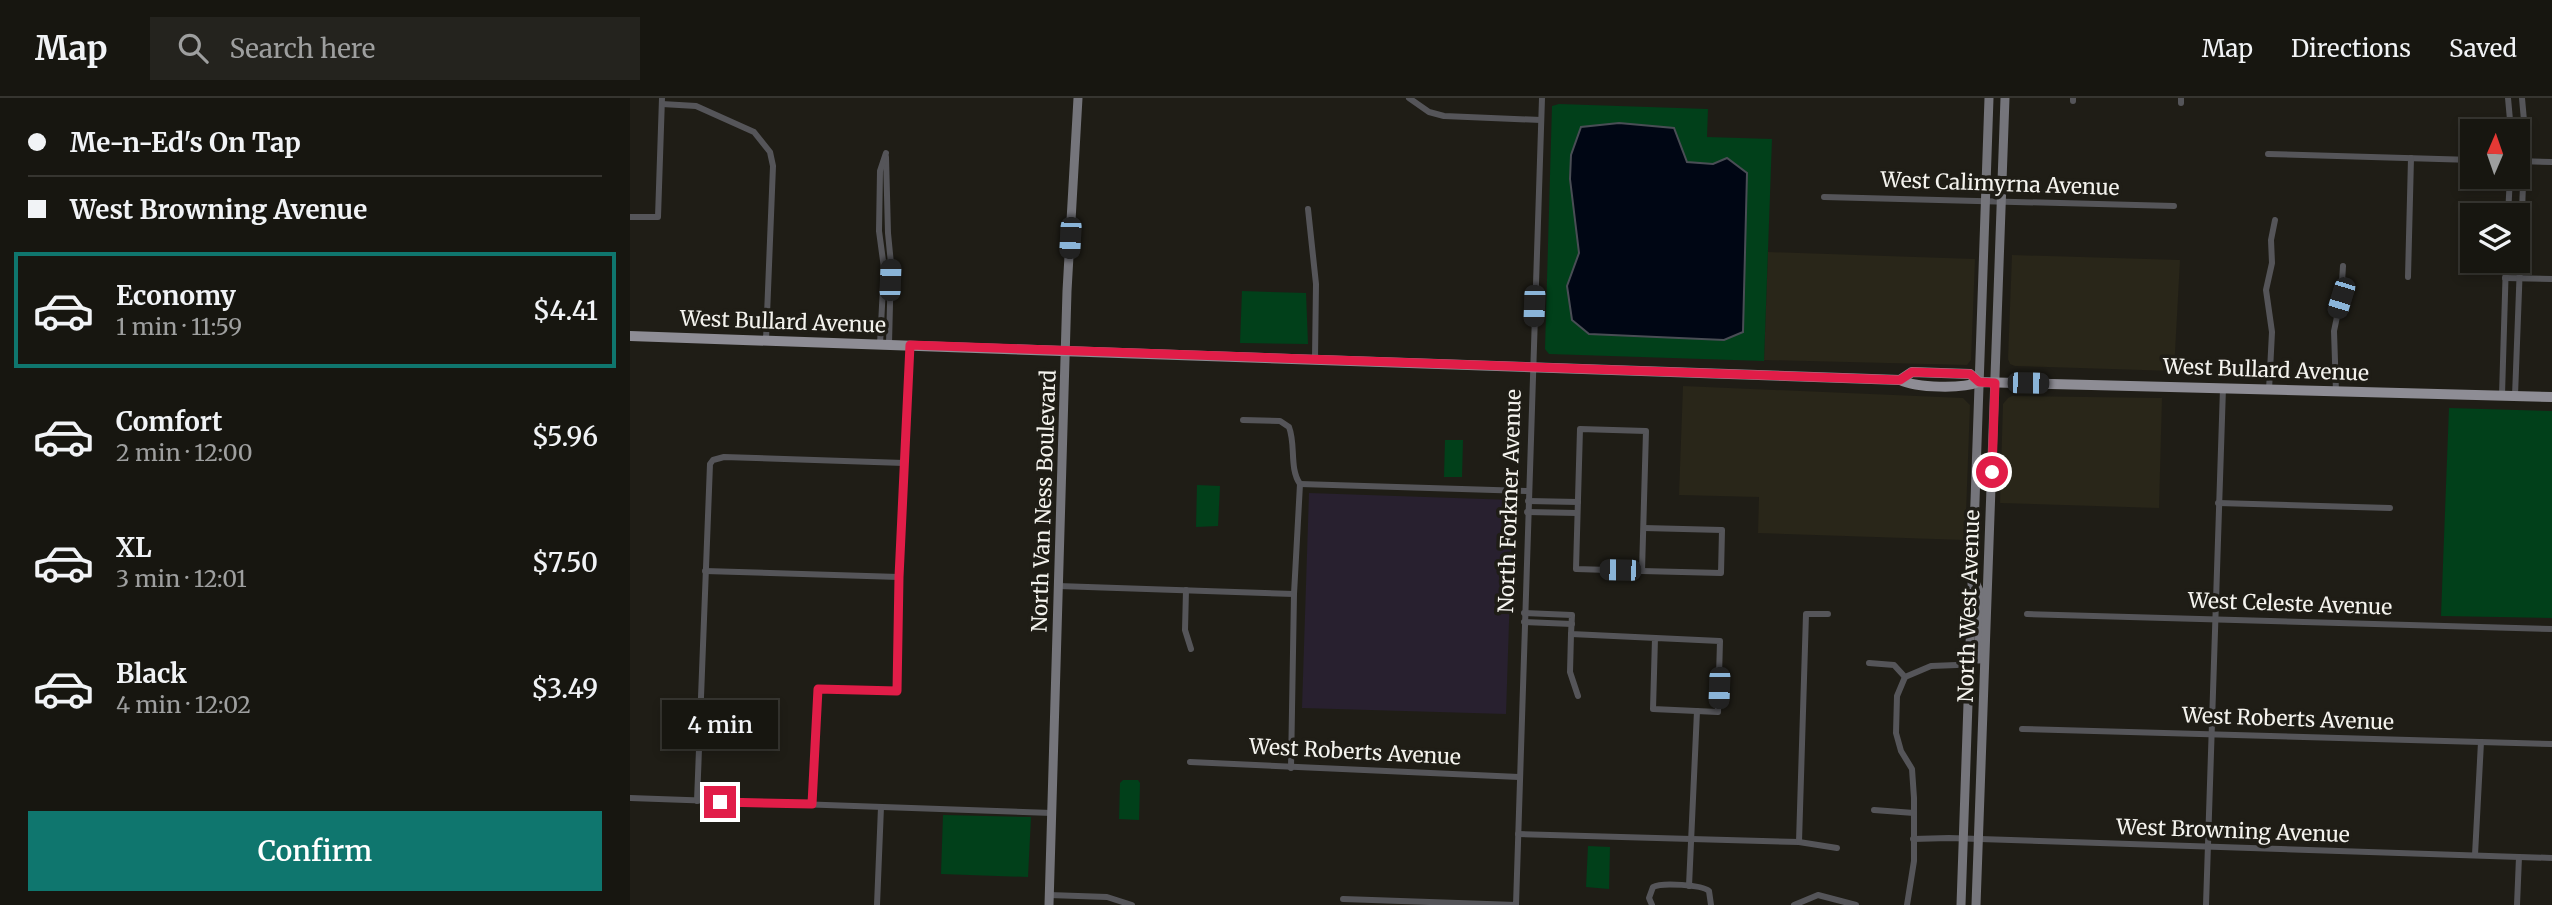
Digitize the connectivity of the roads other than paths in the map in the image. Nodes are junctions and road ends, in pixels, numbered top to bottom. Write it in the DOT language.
graph roads {
  1 [pos="1078,98"];
  2 [pos="1409,98"];
  3 [pos="1542,98"];
  4 [pos="1989,98"];
  5 [pos="2005,98"];
  6 [pos="2508,98"];
  7 [pos="2522,98"];
  8 [pos="662,101"];
  9 [pos="2510,119"];
  10 [pos="2524,119"];
  11 [pos="1541,120"];
  12 [pos="2268,155"];
  13 [pos="2411,158"];
  14 [pos="2460,160"];
  15 [pos="2530,161"];
  16 [pos="2552,162"];
  17 [pos="2521,189"];
  18 [pos="884,192"];
  19 [pos="1824,197"];
  20 [pos="1986,202"];
  21 [pos="2002,203"];
  22 [pos="2174,206"];
  23 [pos="1308,209"];
  24 [pos="630,217"];
  25 [pos="2275,220"];
  26 [pos="2343,267"];
  27 [pos="2505,273"];
  28 [pos="2408,277"];
  29 [pos="2505,278"];
  30 [pos="2519,278"];
  31 [pos="2552,279"];
  32 [pos="630,336"];
  33 [pos="766,340"];
  34 [pos="884,344"];
  35 [pos="910,345"];
  36 [pos="1067,350"];
  37 [pos="1315,358"];
  38 [pos="1532,366"];
  39 [pos="1979,382"];
  40 [pos="1995,383"];
  41 [pos="2223,388"];
  42 [pos="2269,390"];
  43 [pos="2336,392"];
  44 [pos="2502,395"];
  45 [pos="2515,396"];
  46 [pos="2552,397"];
  47 [pos="1243,420"];
  48 [pos="904,463"];
  49 [pos="1300,484"];
  50 [pos="1528,491"];
  51 [pos="1528,501"];
  52 [pos="1578,502"];
  53 [pos="2218,503"];
  54 [pos="2390,508"];
  55 [pos="1527,512"];
  56 [pos="1577,513"];
  57 [pos="1644,528"];
  58 [pos="705,571"];
  59 [pos="1642,571"];
  60 [pos="899,577"];
  61 [pos="1972,582"];
  62 [pos="1058,586"];
  63 [pos="1186,590"];
  64 [pos="1294,594"];
  65 [pos="1524,613"];
  66 [pos="1828,614"];
  67 [pos="2027,614"];
  68 [pos="2214,619"];
  69 [pos="1524,621"];
  70 [pos="1572,624"];
  71 [pos="2552,629"];
  72 [pos="1571,634"];
  73 [pos="1655,638"];
  74 [pos="1191,649"];
  75 [pos="1869,663"];
  76 [pos="1957,665"];
  77 [pos="1905,677"];
  78 [pos="1577,696"];
  79 [pos="1697,711"];
  80 [pos="1983,719"];
  81 [pos="2022,729"];
  82 [pos="2211,734"];
  83 [pos="2481,742"];
  84 [pos="2552,744"];
  85 [pos="1190,762"];
  86 [pos="1291,768"];
  87 [pos="1519,777"];
  88 [pos="630,798"];
  89 [pos="697,801"];
  90 [pos="812,804"];
  91 [pos="881,807"];
  92 [pos="1874,810"];
  93 [pos="1052,813"];
  94 [pos="1914,813"];
  95 [pos="1518,834"];
  96 [pos="1691,839"];
  97 [pos="1913,839"];
  98 [pos="1964,839"];
  99 [pos="1979,840"];
  100 [pos="1799,842"];
  101 [pos="1837,848"];
  102 [pos="2208,848"];
  103 [pos="2475,855"];
  104 [pos="2519,857"];
  105 [pos="2552,858"];
  106 [pos="1689,886"];
  107 [pos="1343,899"];
  108 [pos="1049,900"];
  109 [pos="1414,903"];
  110 [pos="877,905"];
  111 [pos="1132,905"];
  112 [pos="1516,905"];
  113 [pos="1652,905"];
  114 [pos="1711,905"];
  115 [pos="1794,905"];
  116 [pos="1856,905"];
  117 [pos="1907,905"];
  118 [pos="1961,905"];
  119 [pos="1976,905"];
  120 [pos="2206,905"];
  121 [pos="2517,905"];
  1 -- 36 [label="main road, North Van Ness Boulevard"];
  2 -- 11 [label="street"];
  3 -- 11 [label="street, North Forkner Avenue"];
  4 -- 20 [label="main road, North West Avenue"];
  5 -- 21 [label="main road, North West Avenue"];
  6 -- 9 [label="street"];
  7 -- 10 [label="street"];
  8 -- 24 [label="street"];
  8 -- 33 [label="street"];
  11 -- 38 [label="street, North Forkner Avenue"];
  12 -- 13 [label="street"];
  13 -- 14 [label="street"];
  13 -- 28 [label="street"];
  15 -- 16 [label="street"];
  17 -- 30 [label="street"];
  18 -- 18 [label="street"];
  18 -- 34 [label="street"];
  19 -- 20 [label="street, West Calimyrna Avenue"];
  20 -- 21 [label="street, West Calimyrna Avenue"];
  20 -- 39 [label="main road, North West Avenue"];
  21 -- 22 [label="street, West Calimyrna Avenue"];
  21 -- 40 [label="main road, North West Avenue"];
  23 -- 37 [label="street"];
  25 -- 42 [label="street"];
  26 -- 43 [label="street"];
  27 -- 29 [label="street"];
  29 -- 30 [label="street"];
  29 -- 44 [label="street"];
  30 -- 31 [label="street"];
  30 -- 45 [label="street"];
  32 -- 33 [label="main road, West Bullard Avenue"];
  33 -- 34 [label="main road, West Bullard Avenue"];
  34 -- 35 [label="main road, West Bullard Avenue"];
  35 -- 36 [label="main road, West Bullard Avenue"];
  35 -- 48 [label="street"];
  36 -- 37 [label="main road, West Bullard Avenue"];
  36 -- 62 [label="main road, North Van Ness Boulevard"];
  37 -- 38 [label="main road, West Bullard Avenue"];
  38 -- 39 [label="main road, West Bullard Avenue"];
  38 -- 50 [label="street, North Forkner Avenue"];
  39 -- 40 [label="main road, West Bullard Avenue"];
  39 -- 61 [label="main road, North West Avenue"];
  40 -- 41 [label="main road, West Bullard Avenue"];
  40 -- 80 [label="main road, North West Avenue"];
  41 -- 42 [label="main road, West Bullard Avenue"];
  41 -- 53 [label="street"];
  42 -- 43 [label="main road, West Bullard Avenue"];
  43 -- 44 [label="main road, West Bullard Avenue"];
  44 -- 45 [label="main road, West Bullard Avenue"];
  45 -- 46 [label="main road, West Bullard Avenue"];
  47 -- 49 [label="street"];
  48 -- 58 [label="street"];
  48 -- 60 [label="street"];
  49 -- 50 [label="street"];
  49 -- 64 [label="street"];
  50 -- 51 [label="street, North Forkner Avenue"];
  51 -- 52 [label="street"];
  51 -- 55 [label="street, North Forkner Avenue"];
  52 -- 56 [label="street"];
  52 -- 57 [label="street"];
  53 -- 54 [label="street"];
  53 -- 68 [label="street"];
  55 -- 56 [label="street"];
  55 -- 65 [label="street, North Forkner Avenue"];
  56 -- 59 [label="street"];
  57 -- 59 [label="street"];
  57 -- 59 [label="street"];
  58 -- 60 [label="street"];
  58 -- 89 [label="street"];
  60 -- 90 [label="street"];
  61 -- 80 [label="main road"];
  61 -- 98 [label="main road, North West Avenue"];
  62 -- 63 [label="street"];
  62 -- 93 [label="main road, North Van Ness Boulevard"];
  63 -- 64 [label="street"];
  63 -- 74 [label="street"];
  64 -- 86 [label="street"];
  65 -- 69 [label="street, North Forkner Avenue"];
  65 -- 70 [label="street"];
  66 -- 100 [label="street"];
  67 -- 68 [label="street, West Celeste Avenue"];
  68 -- 71 [label="street, West Celeste Avenue"];
  68 -- 82 [label="street"];
  69 -- 70 [label="street"];
  69 -- 87 [label="street, North Forkner Avenue"];
  70 -- 72 [label="street"];
  72 -- 73 [label="street"];
  72 -- 78 [label="street"];
  73 -- 79 [label="street"];
  73 -- 79 [label="street"];
  75 -- 77 [label="street"];
  76 -- 77 [label="street"];
  77 -- 94 [label="street"];
  79 -- 96 [label="street"];
  80 -- 99 [label="main road, North West Avenue"];
  81 -- 82 [label="street, West Roberts Avenue"];
  82 -- 83 [label="street, West Roberts Avenue"];
  82 -- 102 [label="street"];
  83 -- 84 [label="street, West Roberts Avenue"];
  83 -- 103 [label="street"];
  85 -- 86 [label="street, West Roberts Avenue"];
  86 -- 87 [label="street, West Roberts Avenue"];
  87 -- 95 [label="street, North Forkner Avenue"];
  88 -- 89 [label="street"];
  89 -- 90 [label="street"];
  90 -- 91 [label="street"];
  91 -- 93 [label="street"];
  91 -- 110 [label="street"];
  92 -- 94 [label="street"];
  93 -- 108 [label="main road, North Van Ness Boulevard"];
  94 -- 97 [label="street"];
  95 -- 96 [label="street"];
  95 -- 112 [label="street, North Forkner Avenue"];
  96 -- 100 [label="street"];
  96 -- 106 [label="street"];
  97 -- 98 [label="street, West Browning Avenue"];
  97 -- 117 [label="street"];
  98 -- 99 [label="street, West Browning Avenue"];
  98 -- 118 [label="main road, North West Avenue"];
  99 -- 102 [label="street, West Browning Avenue"];
  99 -- 119 [label="main road, North West Avenue"];
  100 -- 101 [label="street"];
  102 -- 103 [label="street, West Browning Avenue"];
  102 -- 120 [label="street"];
  103 -- 104 [label="street, West Browning Avenue"];
  104 -- 105 [label="street, West Browning Avenue"];
  104 -- 121 [label="street"];
  106 -- 113 [label="street"];
  106 -- 114 [label="street"];
  107 -- 109 [label="street"];
  108 -- 111 [label="street"];
  109 -- 112 [label="street"];
  115 -- 116 [label="street"];
}
